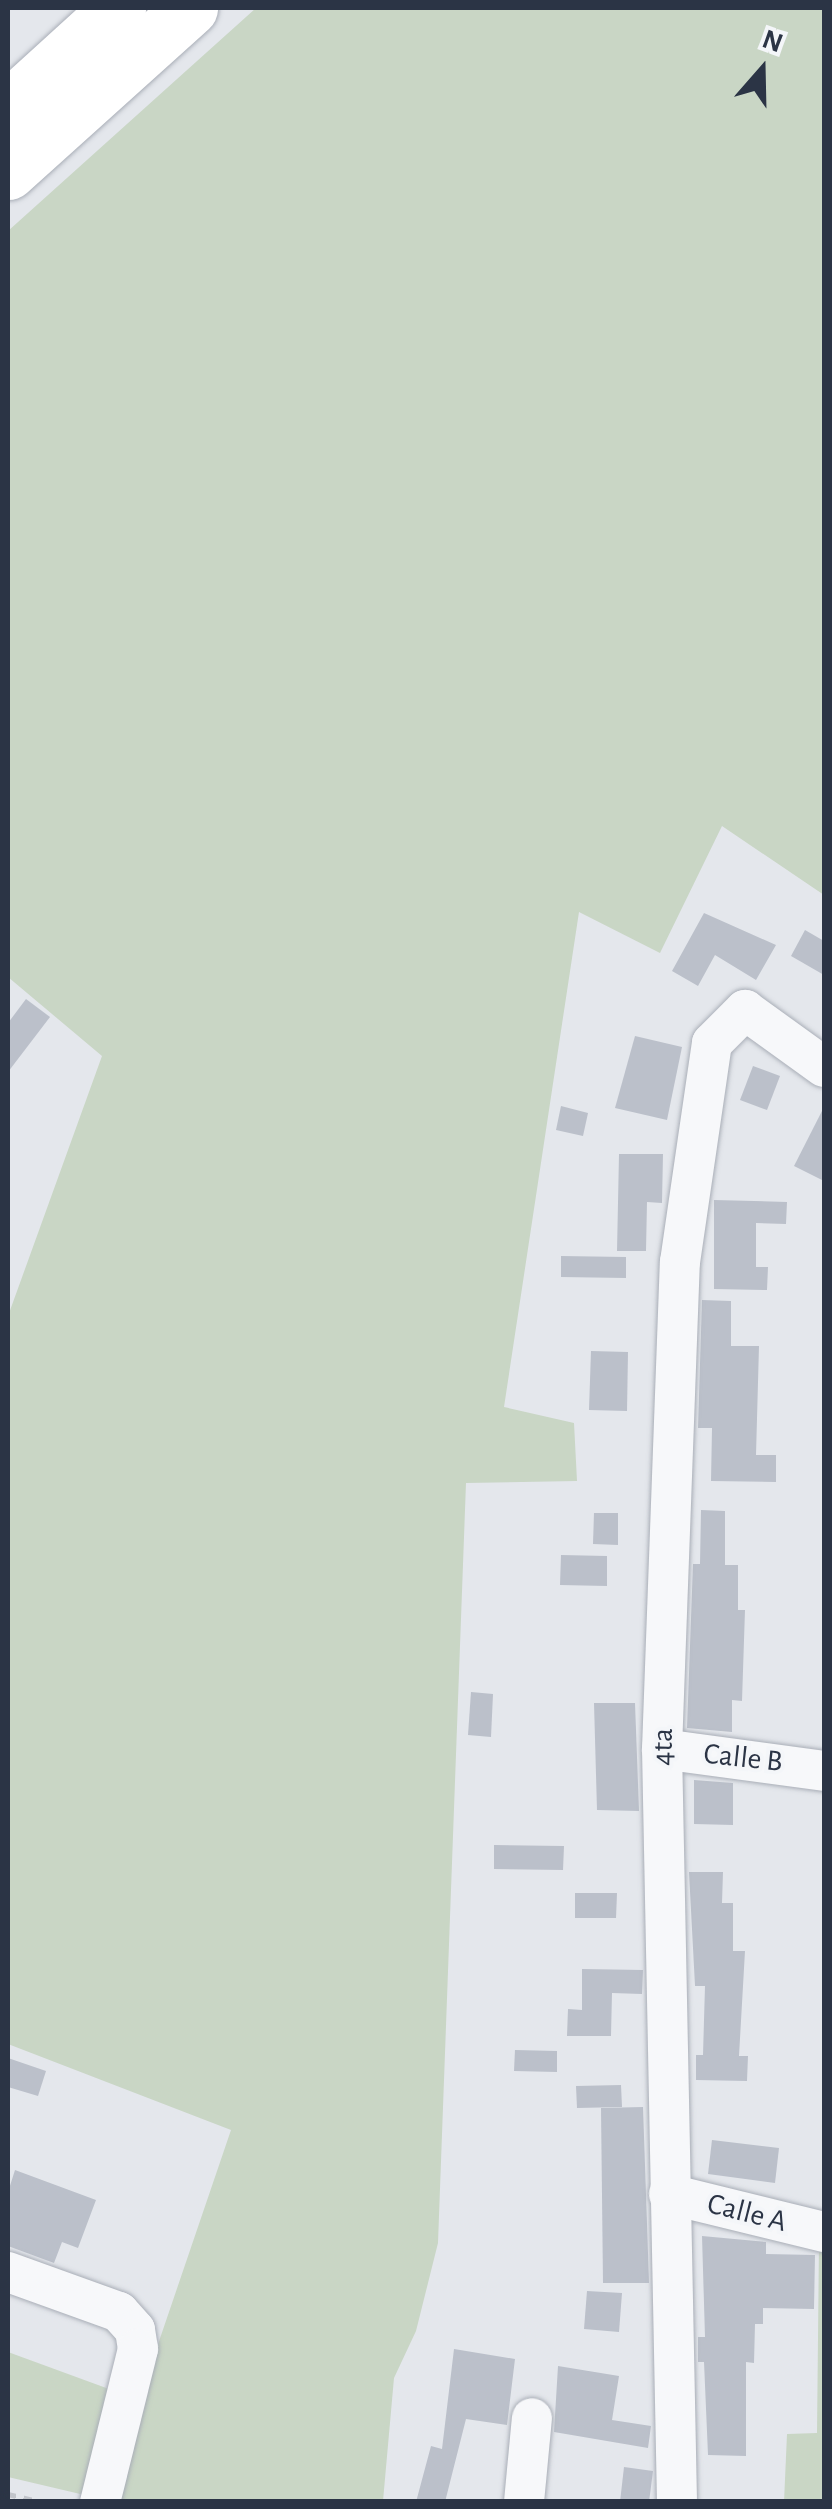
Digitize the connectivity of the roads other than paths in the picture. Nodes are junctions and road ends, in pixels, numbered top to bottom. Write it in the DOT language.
graph roads {
  1 [pos="118,8"];
  2 [pos="190,8"];
  3 [pos="8,108"];
  4 [pos="8,172"];
  5 [pos="824,1066"];
  6 [pos="662,1750"];
  7 [pos="824,1771"];
  8 [pos="668,2194"];
  9 [pos="824,2232"];
  10 [pos="8,2272"];
  11 [pos="532,2418"];
  12 [pos="100,2502"];
  13 [pos="524,2502"];
  14 [pos="678,2502"];
  1 -- 3 [label="highway"];
  2 -- 4 [label="highway"];
  5 -- 6 [label="street, 4ta"];
  6 -- 7 [label="street, Calle B"];
  6 -- 8 [label="street, 4ta"];
  8 -- 9 [label="street, Calle A"];
  8 -- 14 [label="street, 4ta"];
  10 -- 12 [label="street"];
  11 -- 13 [label="street"];
}
